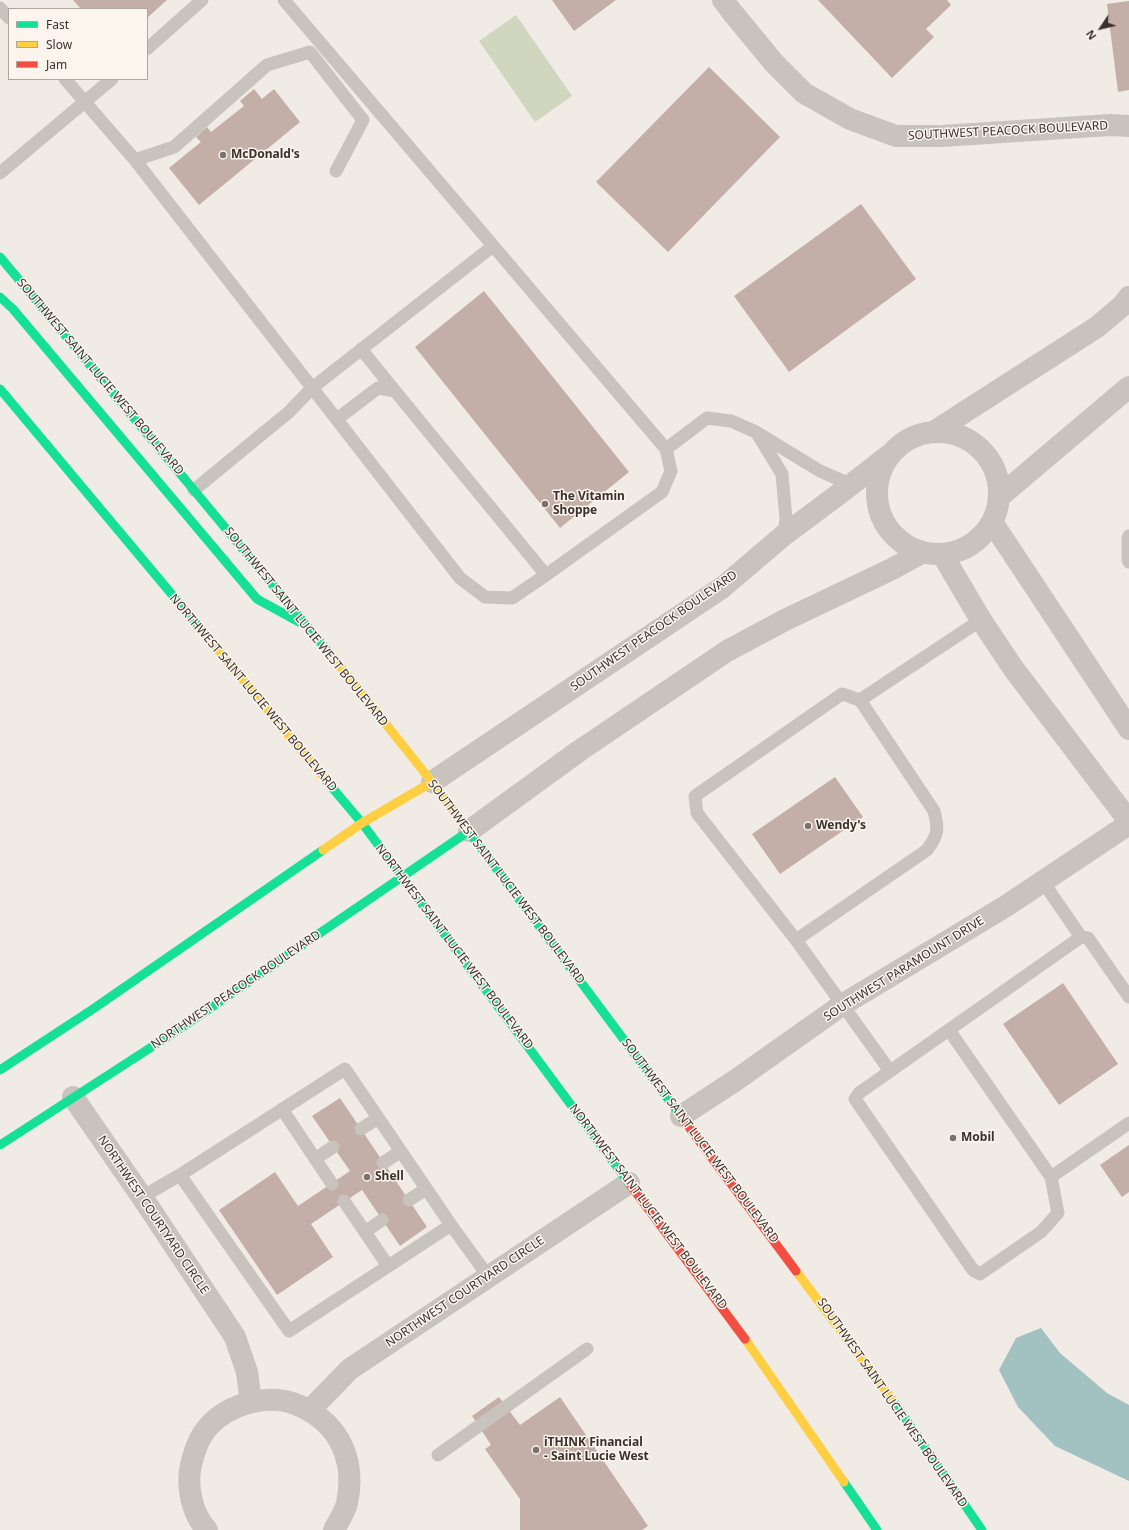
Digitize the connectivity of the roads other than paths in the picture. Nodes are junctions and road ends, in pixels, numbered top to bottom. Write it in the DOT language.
graph roads {
  1 [pos="202,0"];
  2 [pos="284,0"];
  3 [pos="724,0"];
  4 [pos="0,8"];
  5 [pos="8,17"];
  6 [pos="148,48"];
  7 [pos="66,80"];
  8 [pos="111,80"];
  9 [pos="86,102"];
  10 [pos="1129,126"];
  11 [pos="135,160"];
  12 [pos="336,171"];
  13 [pos="0,173"];
  14 [pos="493,246"];
  15 [pos="0,257"];
  16 [pos="0,297"];
  17 [pos="1127,305"];
  18 [pos="361,350"];
  19 [pos="1129,387"];
  20 [pos="312,388"];
  21 [pos="0,389"];
  22 [pos="395,391"];
  23 [pos="337,419"];
  24 [pos="935,431"];
  25 [pos="756,432"];
  26 [pos="666,449"];
  27 [pos="888,456"];
  28 [pos="852,485"];
  29 [pos="194,490"];
  30 [pos="999,496"];
  31 [pos="992,522"];
  32 [pos="784,535"];
  33 [pos="1129,536"];
  34 [pos="932,553"];
  35 [pos="1129,562"];
  36 [pos="546,576"];
  37 [pos="981,620"];
  38 [pos="310,628"];
  39 [pos="860,700"];
  40 [pos="1129,729"];
  41 [pos="432,782"];
  42 [pos="1129,820"];
  43 [pos="362,823"];
  44 [pos="1129,824"];
  45 [pos="469,831"];
  46 [pos="402,877"];
  47 [pos="1044,882"];
  48 [pos="1081,937"];
  49 [pos="796,940"];
  50 [pos="1129,997"];
  51 [pos="842,1005"];
  52 [pos="949,1030"];
  53 [pos="0,1070"];
  54 [pos="890,1071"];
  55 [pos="73,1097"];
  56 [pos="282,1109"];
  57 [pos="681,1116"];
  58 [pos="378,1118"];
  59 [pos="1129,1123"];
  60 [pos="361,1129"];
  61 [pos="0,1145"];
  62 [pos="333,1147"];
  63 [pos="401,1151"];
  64 [pos="315,1159"];
  65 [pos="384,1163"];
  66 [pos="180,1174"];
  67 [pos="1051,1177"];
  68 [pos="629,1183"];
  69 [pos="332,1184"];
  70 [pos="426,1189"];
  71 [pos="142,1197"];
  72 [pos="409,1200"];
  73 [pos="344,1201"];
  74 [pos="382,1220"];
  75 [pos="451,1225"];
  76 [pos="365,1232"];
  77 [pos="388,1266"];
  78 [pos="488,1276"];
  79 [pos="586,1349"];
  80 [pos="251,1402"];
  81 [pos="309,1412"];
  82 [pos="438,1455"];
  83 [pos="207,1530"];
  84 [pos="334,1530"];
  85 [pos="877,1530"];
  86 [pos="982,1530"];
  1 -- 6 [label="lane"];
  2 -- 14 [label="lane"];
  3 -- 10 [label="street, SOUTHWEST PEACOCK BOULEVARD"];
  4 -- 5 [label="lane"];
  7 -- 9 [label="lane"];
  8 -- 9 [label="lane"];
  9 -- 11 [label="lane"];
  9 -- 13 [label="lane"];
  11 -- 12 [label="lane"];
  11 -- 20 [label="lane"];
  14 -- 18 [label="lane"];
  14 -- 26 [label="lane"];
  15 -- 29 [label="main road, SOUTHWEST SAINT LUCIE WEST BOULEVARD"];
  16 -- 38 [label="main road"];
  17 -- 24 [label="street"];
  18 -- 20 [label="lane"];
  18 -- 22 [label="lane"];
  19 -- 30 [label="street"];
  20 -- 23 [label="lane"];
  20 -- 29 [label="lane"];
  21 -- 43 [label="main road, NORTHWEST SAINT LUCIE WEST BOULEVARD"];
  22 -- 23 [label="lane"];
  22 -- 36 [label="lane"];
  23 -- 36 [label="lane"];
  24 -- 27 [label="street"];
  24 -- 30 [label="street"];
  25 -- 26 [label="lane"];
  25 -- 28 [label="lane"];
  25 -- 32 [label="lane"];
  26 -- 36 [label="lane"];
  27 -- 28 [label="street, SOUTHWEST PEACOCK BOULEVARD"];
  27 -- 34 [label="street"];
  28 -- 32 [label="street, SOUTHWEST PEACOCK BOULEVARD"];
  29 -- 38 [label="main road, SOUTHWEST SAINT LUCIE WEST BOULEVARD"];
  30 -- 31 [label="street"];
  31 -- 34 [label="street"];
  31 -- 40 [label="street"];
  32 -- 41 [label="street, SOUTHWEST PEACOCK BOULEVARD"];
  33 -- 35 [label="lane"];
  34 -- 37 [label="street"];
  34 -- 45 [label="street"];
  37 -- 39 [label="lane"];
  37 -- 42 [label="street"];
  38 -- 41 [label="main road, SOUTHWEST SAINT LUCIE WEST BOULEVARD"];
  39 -- 49 [label="lane"];
  39 -- 49 [label="lane"];
  41 -- 43 [label="main road"];
  41 -- 45 [label="main road, SOUTHWEST SAINT LUCIE WEST BOULEVARD"];
  43 -- 46 [label="main road, NORTHWEST SAINT LUCIE WEST BOULEVARD"];
  43 -- 53 [label="main road"];
  44 -- 47 [label="street, SOUTHWEST PARAMOUNT DRIVE"];
  45 -- 46 [label="main road, NORTHWEST PEACOCK BOULEVARD"];
  45 -- 57 [label="main road, SOUTHWEST SAINT LUCIE WEST BOULEVARD"];
  46 -- 55 [label="main road, NORTHWEST PEACOCK BOULEVARD"];
  46 -- 68 [label="main road, NORTHWEST SAINT LUCIE WEST BOULEVARD"];
  47 -- 48 [label="lane"];
  47 -- 51 [label="street, SOUTHWEST PARAMOUNT DRIVE"];
  48 -- 50 [label="lane"];
  48 -- 52 [label="lane"];
  49 -- 51 [label="lane"];
  51 -- 54 [label="lane"];
  51 -- 57 [label="street, SOUTHWEST PARAMOUNT DRIVE"];
  52 -- 54 [label="lane"];
  52 -- 67 [label="lane"];
  54 -- 67 [label="lane"];
  55 -- 61 [label="main road, NORTHWEST PEACOCK BOULEVARD"];
  55 -- 71 [label="street, NORTHWEST COURTYARD CIRCLE"];
  56 -- 58 [label="lane"];
  56 -- 64 [label="lane"];
  56 -- 66 [label="lane"];
  57 -- 86 [label="main road, SOUTHWEST SAINT LUCIE WEST BOULEVARD"];
  58 -- 60 [label="lane"];
  58 -- 63 [label="lane"];
  59 -- 67 [label="lane"];
  62 -- 64 [label="lane"];
  63 -- 65 [label="lane"];
  63 -- 70 [label="lane"];
  64 -- 69 [label="lane"];
  66 -- 71 [label="lane"];
  66 -- 77 [label="lane"];
  68 -- 78 [label="street, NORTHWEST COURTYARD CIRCLE"];
  68 -- 85 [label="main road, NORTHWEST SAINT LUCIE WEST BOULEVARD"];
  70 -- 72 [label="lane"];
  70 -- 75 [label="lane"];
  71 -- 80 [label="street, NORTHWEST COURTYARD CIRCLE"];
  73 -- 76 [label="lane"];
  74 -- 76 [label="lane"];
  75 -- 77 [label="lane"];
  75 -- 78 [label="lane"];
  76 -- 77 [label="lane"];
  78 -- 81 [label="street, NORTHWEST COURTYARD CIRCLE"];
  79 -- 82 [label="lane"];
  80 -- 81 [label="street"];
  80 -- 83 [label="street"];
  81 -- 84 [label="street"];
}
